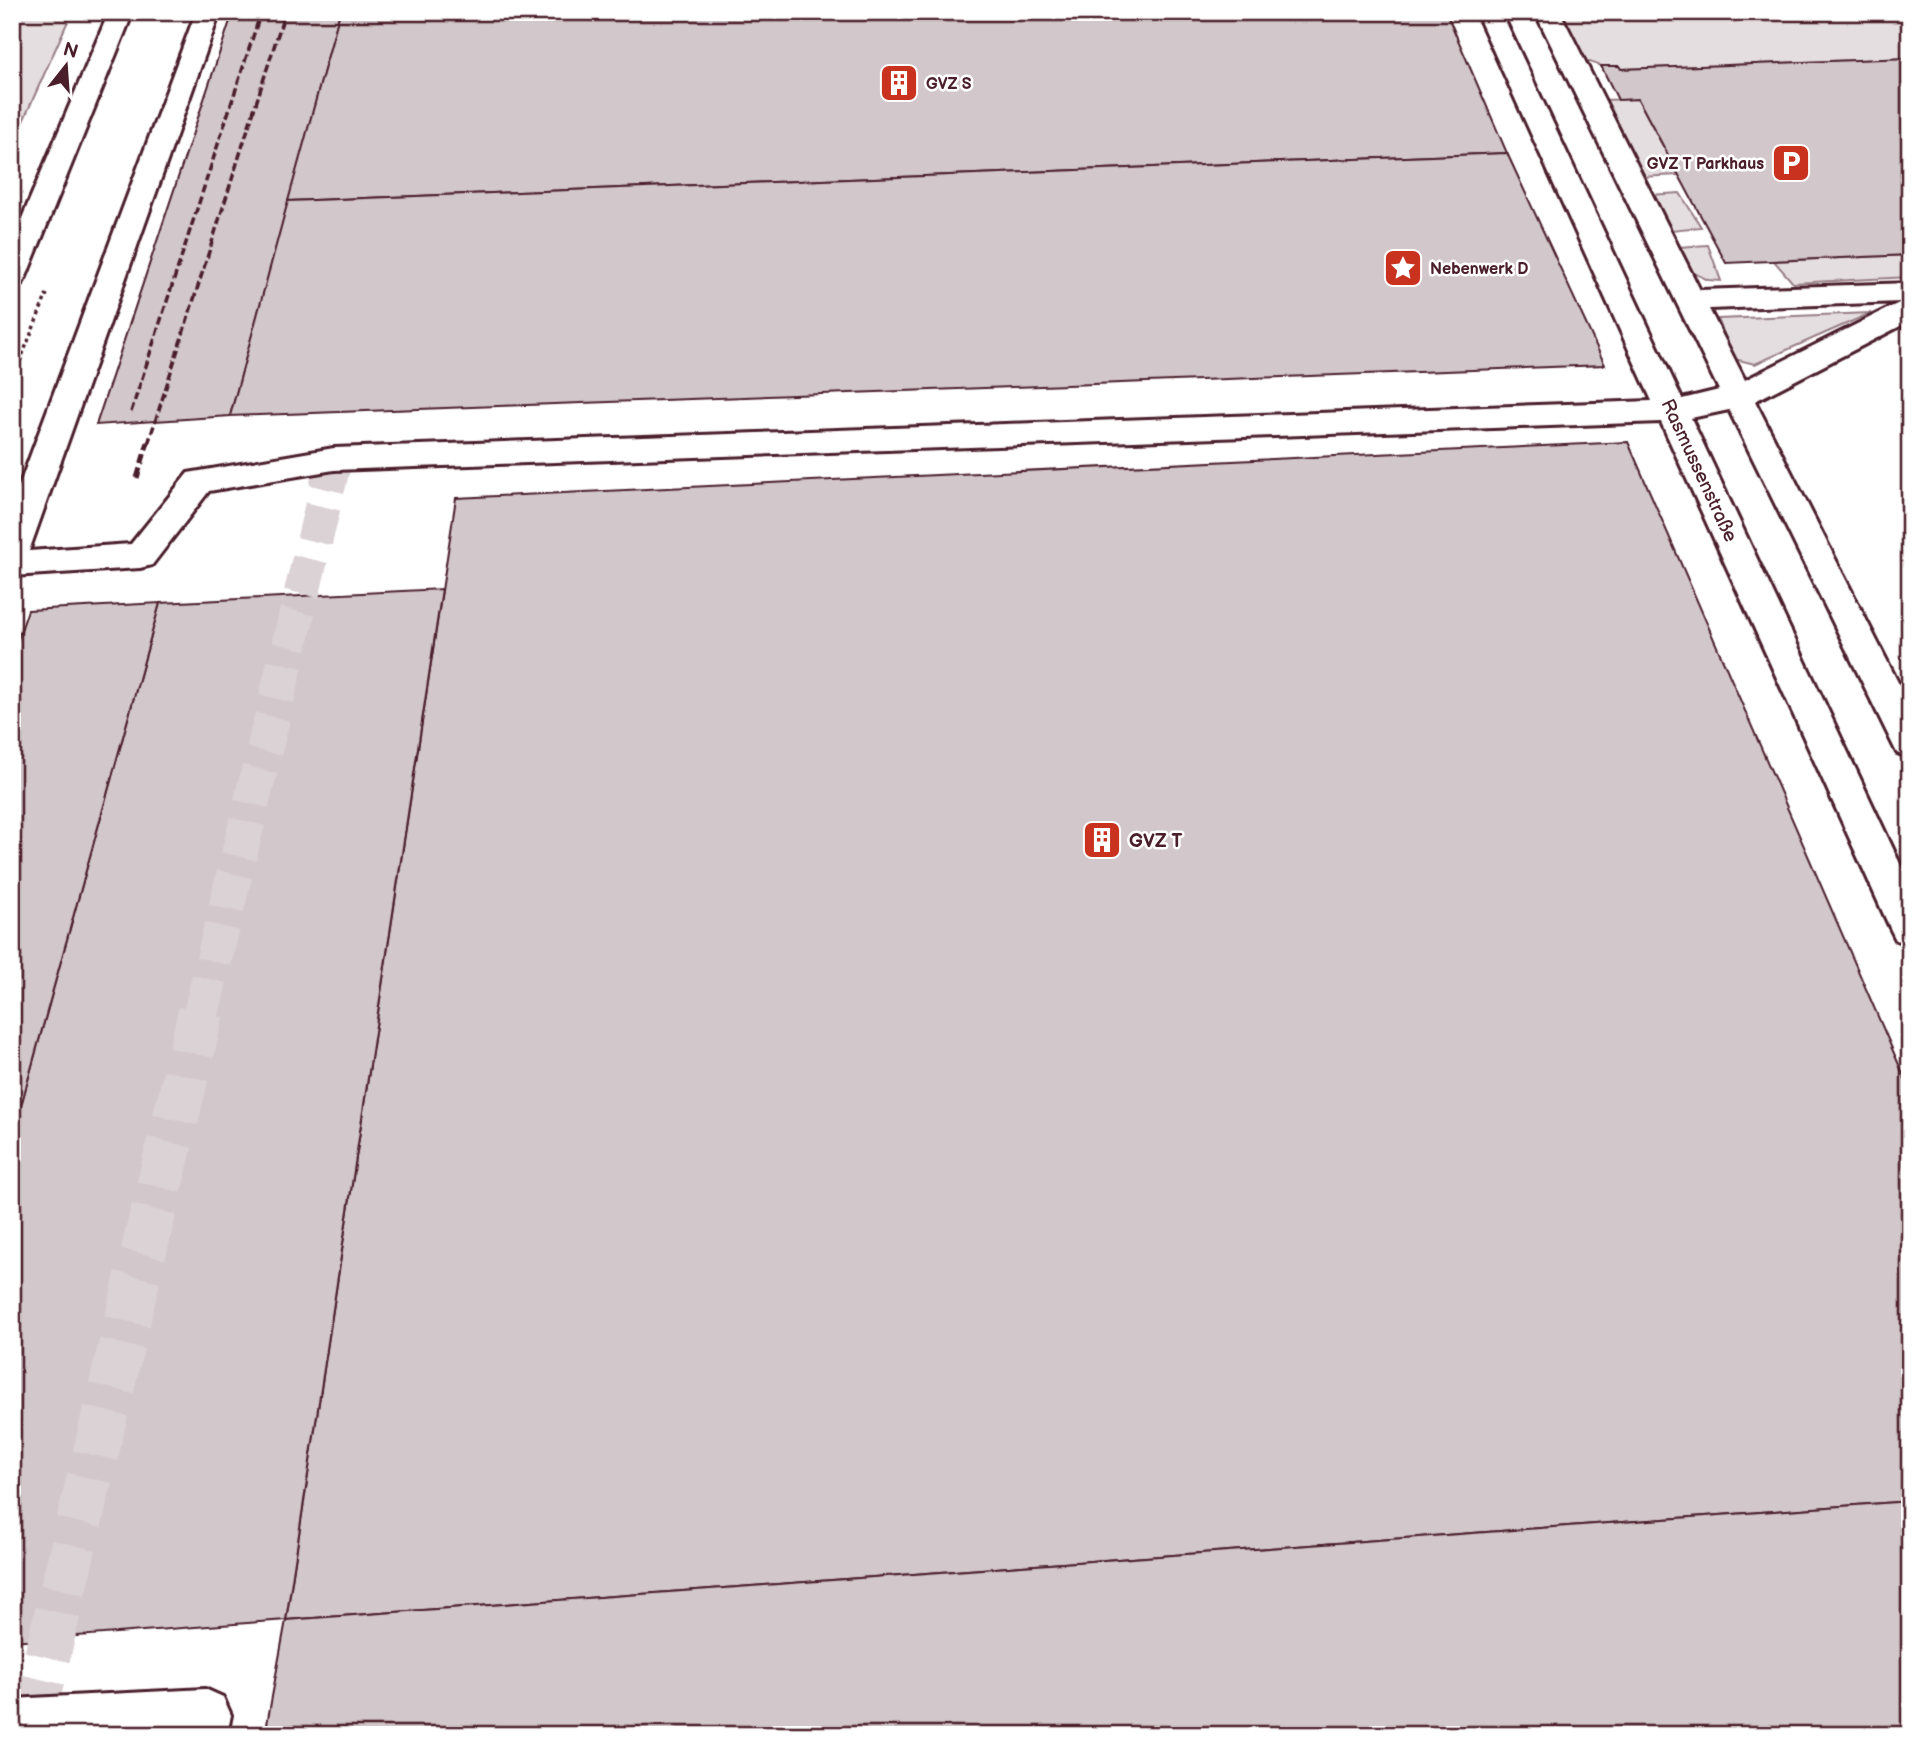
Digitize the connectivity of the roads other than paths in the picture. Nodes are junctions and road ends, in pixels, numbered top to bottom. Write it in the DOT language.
graph roads {
  1 [pos="121,12"];
  2 [pos="208,12"];
  3 [pos="1488,12"];
  4 [pos="1547,12"];
  5 [pos="12,277"];
  6 [pos="1910,292"];
  7 [pos="1690,300"];
  8 [pos="1910,309"];
  9 [pos="1738,397"];
  10 [pos="1673,411"];
  11 [pos="12,551"];
  12 [pos="12,564"];
  13 [pos="1910,743"];
  14 [pos="1910,928"];
  15 [pos="12,1725"];
  16 [pos="201,1735"];
  1 -- 5 [label="street"];
  2 -- 11 [label="street"];
  3 -- 10 [label="street, Rasmussenstraße"];
  4 -- 7 [label="street"];
  6 -- 7 [label="street"];
  7 -- 9 [label="street"];
  8 -- 9 [label="street"];
  9 -- 10 [label="street"];
  9 -- 13 [label="street"];
  10 -- 12 [label="street"];
  10 -- 14 [label="street, Rasmussenstraße"];
  15 -- 16 [label="street"];
}
